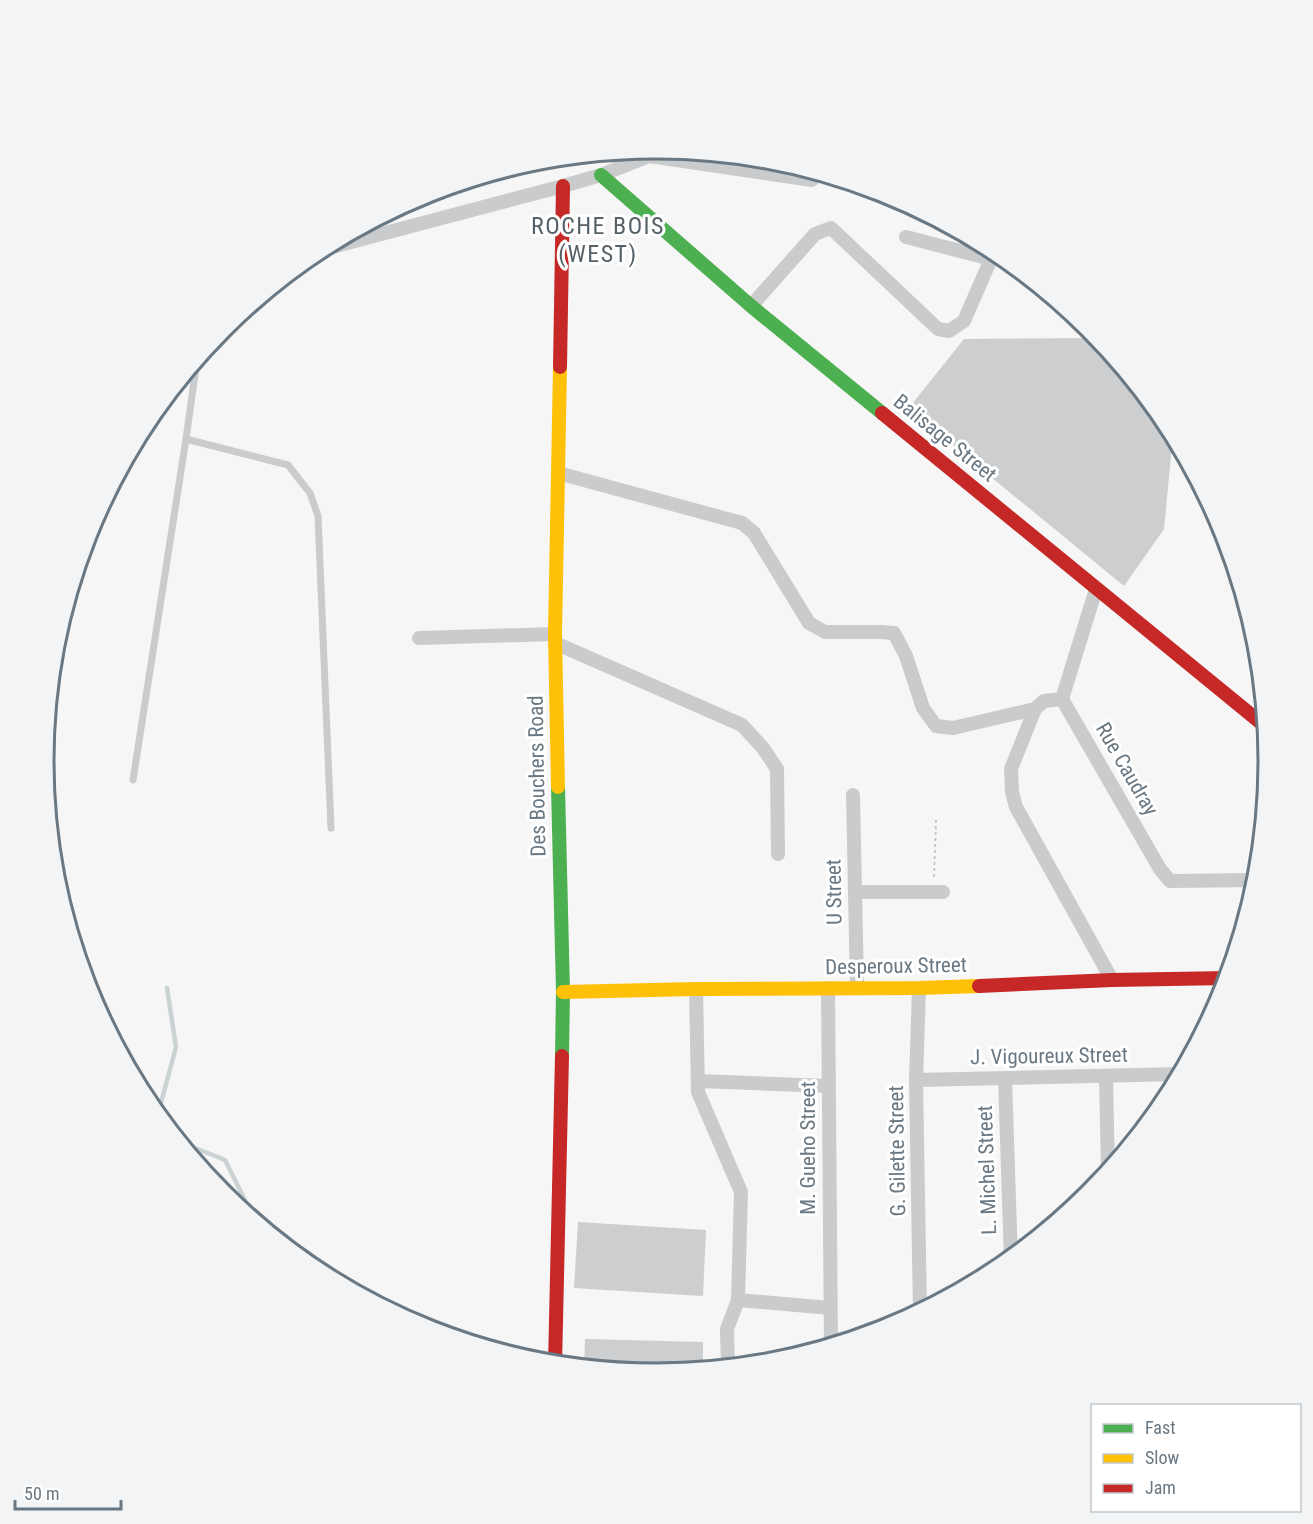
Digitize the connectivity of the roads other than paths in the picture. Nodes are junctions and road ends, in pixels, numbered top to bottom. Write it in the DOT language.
graph roads {
  1 [pos="639,160"];
  2 [pos="676,160"];
  3 [pos="602,175"];
  4 [pos="812,180"];
  5 [pos="563,186"];
  6 [pos="906,237"];
  7 [pos="352,242"];
  8 [pos="975,251"];
  9 [pos="989,260"];
  10 [pos="751,306"];
  11 [pos="195,376"];
  12 [pos="186,439"];
  13 [pos="558,473"];
  14 [pos="1096,589"];
  15 [pos="419,638"];
  16 [pos="555,639"];
  17 [pos="1062,699"];
  18 [pos="1035,709"];
  19 [pos="1258,721"];
  20 [pos="133,780"];
  21 [pos="853,795"];
  22 [pos="331,828"];
  23 [pos="778,854"];
  24 [pos="1247,880"];
  25 [pos="855,892"];
  26 [pos="938,892"];
  27 [pos="1219,978"];
  28 [pos="1112,980"];
  29 [pos="828,988"];
  30 [pos="857,988"];
  31 [pos="919,988"];
  32 [pos="696,989"];
  33 [pos="563,992"];
  34 [pos="1171,1074"];
  35 [pos="1106,1076"];
  36 [pos="1005,1079"];
  37 [pos="916,1080"];
  38 [pos="698,1081"];
  39 [pos="828,1086"];
  40 [pos="1108,1160"];
  41 [pos="1011,1249"];
  42 [pos="738,1300"];
  43 [pos="920,1303"];
  44 [pos="830,1308"];
  45 [pos="831,1339"];
  46 [pos="555,1355"];
  47 [pos="728,1360"];
  1 -- 3 [label="street"];
  2 -- 4 [label="street"];
  3 -- 5 [label="street"];
  3 -- 10 [label="street, Balisage Street"];
  5 -- 7 [label="street"];
  5 -- 13 [label="street, Des Bouchers Road"];
  6 -- 8 [label="street"];
  9 -- 10 [label="street"];
  10 -- 14 [label="street, Balisage Street"];
  11 -- 12 [label="lane"];
  12 -- 20 [label="lane"];
  12 -- 22 [label="lane"];
  13 -- 16 [label="street, Des Bouchers Road"];
  13 -- 18 [label="street"];
  14 -- 17 [label="street"];
  14 -- 19 [label="street, Balisage Street"];
  15 -- 16 [label="street"];
  16 -- 23 [label="street"];
  16 -- 33 [label="street, Des Bouchers Road"];
  17 -- 18 [label="street"];
  17 -- 24 [label="street, Rue Caudray"];
  18 -- 28 [label="street"];
  21 -- 25 [label="street, U Street"];
  25 -- 26 [label="street"];
  25 -- 30 [label="street, U Street"];
  27 -- 28 [label="street, Desperoux Street"];
  28 -- 31 [label="street, Desperoux Street"];
  29 -- 30 [label="street, Desperoux Street"];
  29 -- 32 [label="street, Desperoux Street"];
  29 -- 39 [label="street, M. Gueho Street"];
  30 -- 31 [label="street, Desperoux Street"];
  31 -- 37 [label="street, G. Gilette Street"];
  32 -- 33 [label="street, Desperoux Street"];
  32 -- 38 [label="street"];
  33 -- 46 [label="street, Des Bouchers Road"];
  34 -- 35 [label="street, J. Vigoureux Street"];
  35 -- 36 [label="street, J. Vigoureux Street"];
  35 -- 40 [label="street"];
  36 -- 37 [label="street, J. Vigoureux Street"];
  36 -- 41 [label="street, L. Michel Street"];
  37 -- 43 [label="street, G. Gilette Street"];
  38 -- 39 [label="street"];
  38 -- 42 [label="street"];
  39 -- 44 [label="street, M. Gueho Street"];
  42 -- 44 [label="street"];
  42 -- 47 [label="street"];
  44 -- 45 [label="street, M. Gueho Street"];
}
